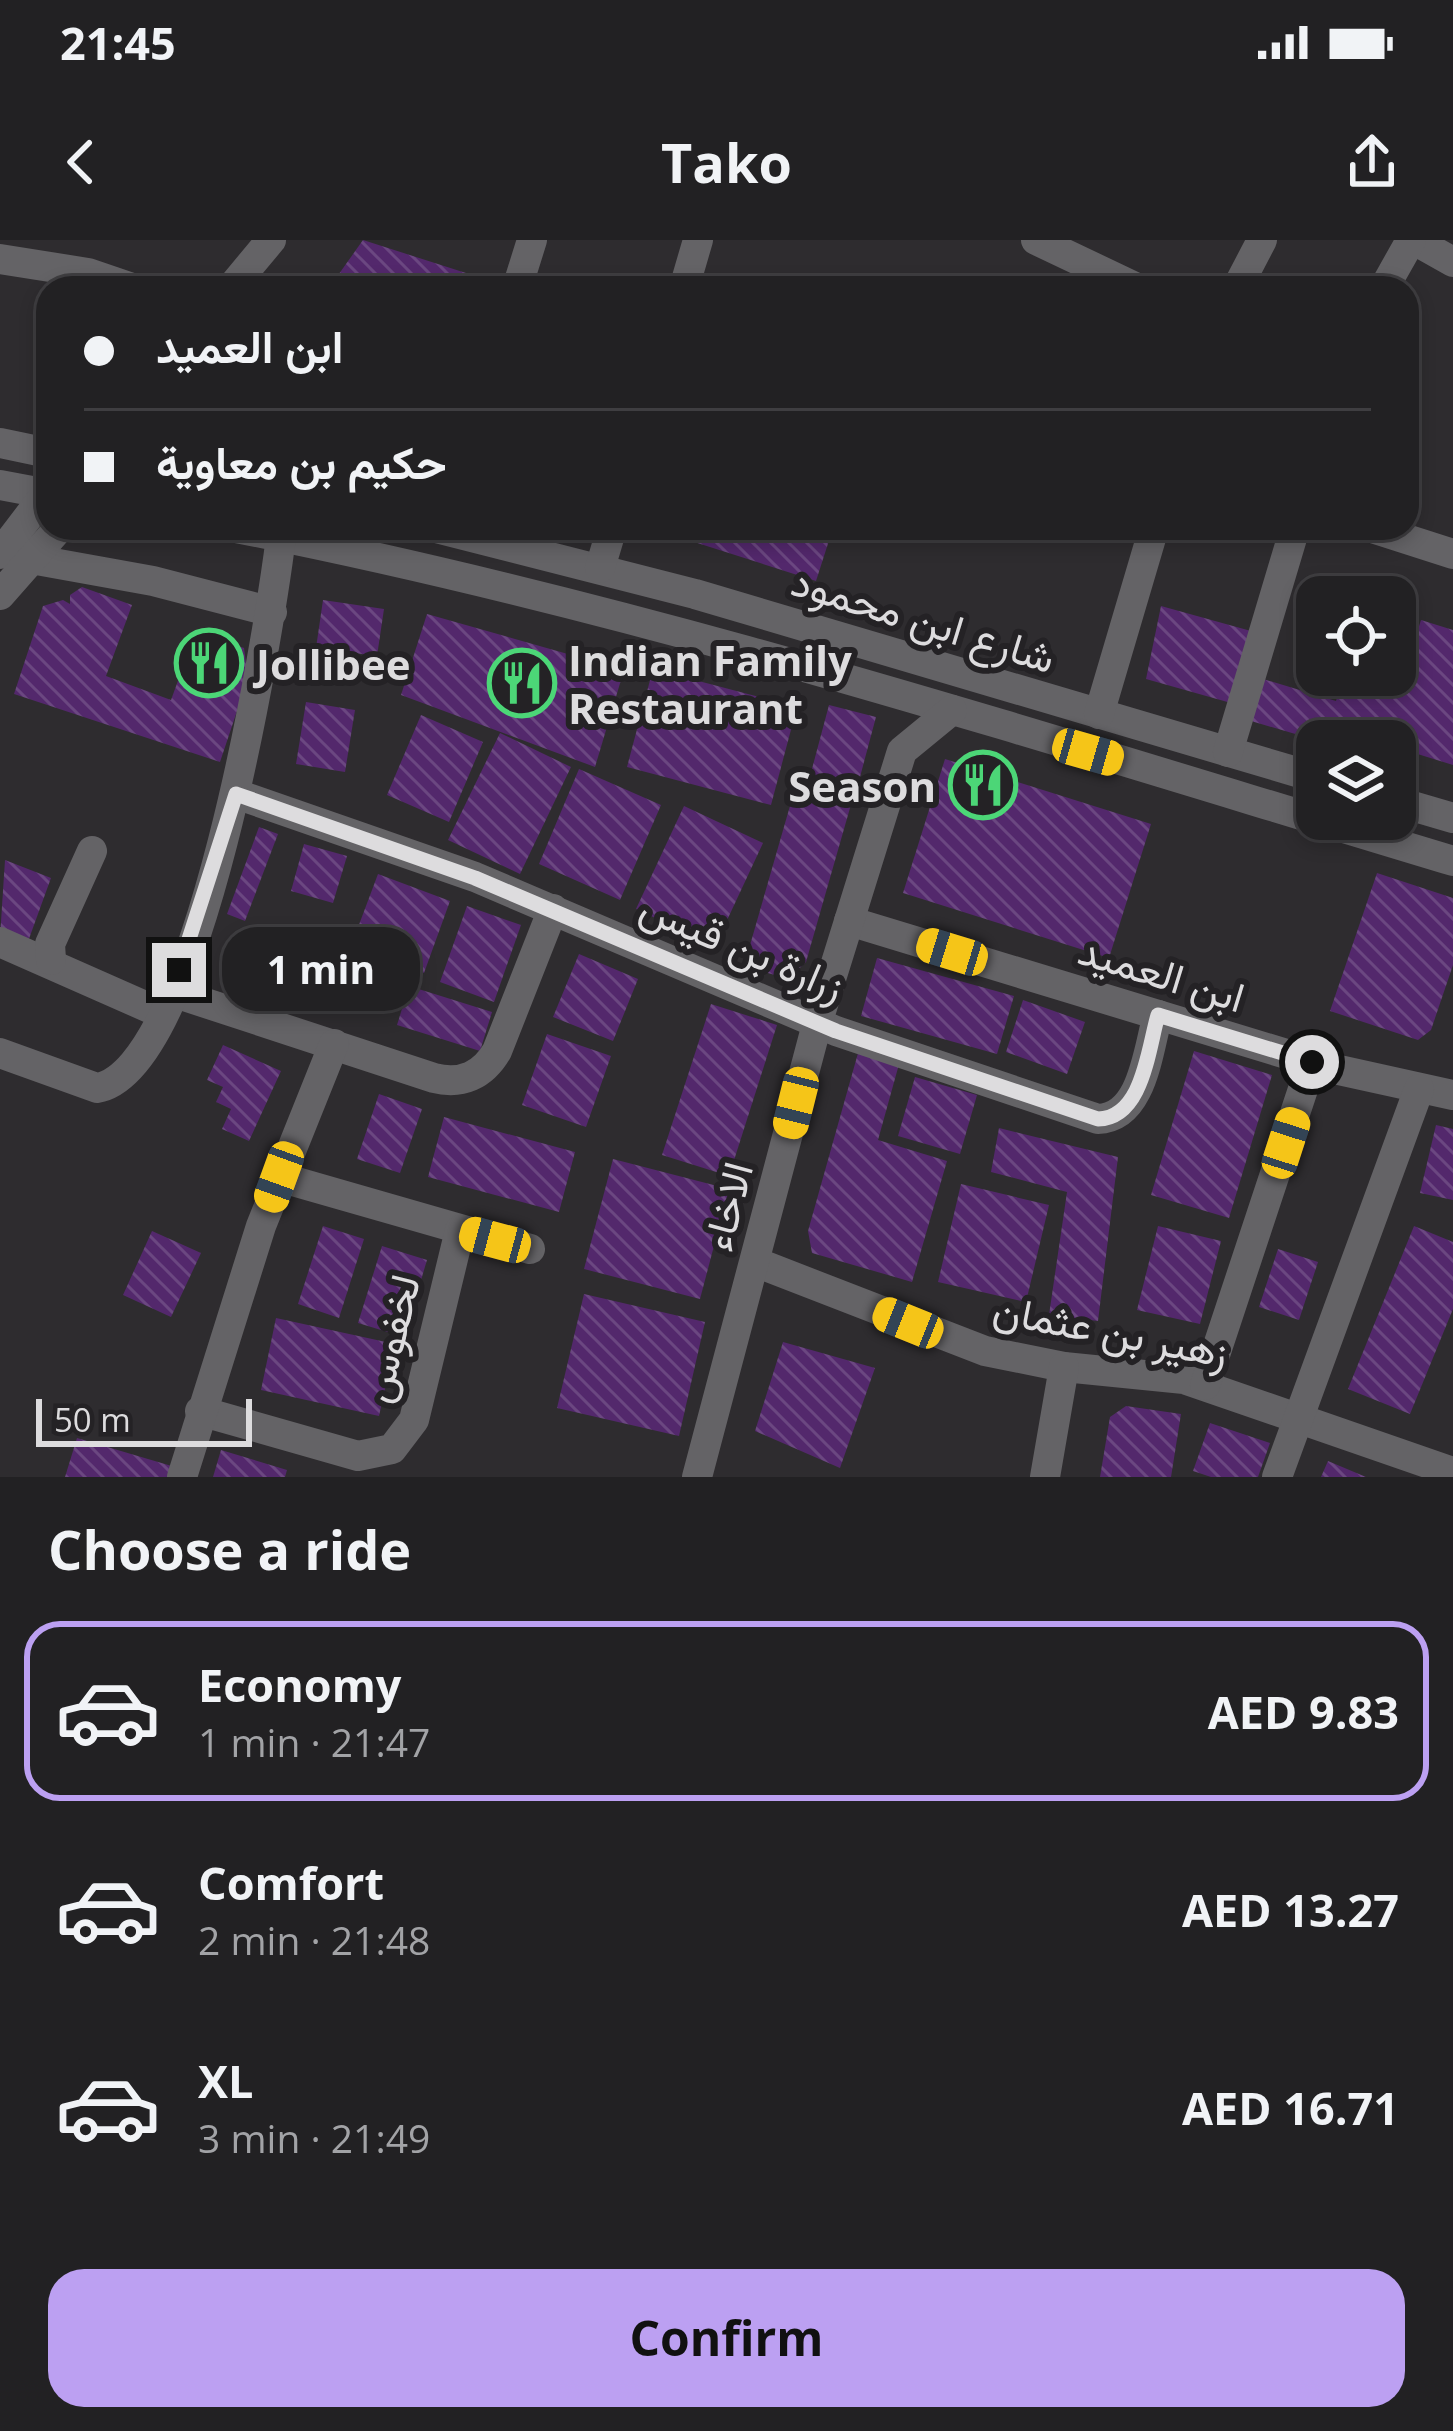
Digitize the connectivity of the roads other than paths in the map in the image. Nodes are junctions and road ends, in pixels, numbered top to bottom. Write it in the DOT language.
graph roads {
  1 [pos="271,240"];
  2 [pos="532,240"];
  3 [pos="698,240"];
  4 [pos="1036,240"];
  5 [pos="1262,240"];
  6 [pos="1413,240"];
  7 [pos="0,259"];
  8 [pos="1453,262"];
  9 [pos="94,276"];
  10 [pos="241,276"];
  11 [pos="521,276"];
  12 [pos="688,276"];
  13 [pos="1112,276"];
  14 [pos="1243,276"];
  15 [pos="1391,276"];
  16 [pos="0,443"];
  17 [pos="36,450"];
  18 [pos="0,484"];
  19 [pos="36,490"];
  20 [pos="36,514"];
  21 [pos="41,540"];
  22 [pos="281,540"];
  23 [pos="295,540"];
  24 [pos="485,540"];
  25 [pos="608,540"];
  26 [pos="1150,540"];
  27 [pos="1291,540"];
  28 [pos="1409,540"];
  29 [pos="1453,554"];
  30 [pos="15,557"];
  31 [pos="600,568"];
  32 [pos="0,595"];
  33 [pos="272,612"];
  34 [pos="883,689"];
  35 [pos="952,710"];
  36 [pos="1099,714"];
  37 [pos="902,751"];
  38 [pos="1228,752"];
  39 [pos="1296,772"];
  40 [pos="236,794"];
  41 [pos="1416,807"];
  42 [pos="1453,818"];
  43 [pos="92,851"];
  44 [pos="1453,861"];
  45 [pos="553,909"];
  46 [pos="849,921"];
  47 [pos="0,943"];
  48 [pos="52,960"];
  49 [pos="172,992"];
  50 [pos="1158,1015"];
  51 [pos="817,1024"];
  52 [pos="334,1044"];
  53 [pos="0,1053"];
  54 [pos="1312,1062"];
  55 [pos="1419,1089"];
  56 [pos="1453,1095"];
  57 [pos="279,1177"];
  58 [pos="460,1230"];
  59 [pos="530,1249"];
  60 [pos="755,1262"];
  61 [pos="1064,1367"];
  62 [pos="1205,1385"];
  63 [pos="200,1411"];
  64 [pos="1300,1418"];
  65 [pos="1453,1472"];
  66 [pos="182,1477"];
  67 [pos="697,1477"];
  68 [pos="1045,1477"];
  69 [pos="1276,1477"];
  1 -- 10 [label="street"];
  2 -- 11 [label="street"];
  3 -- 12 [label="street"];
  4 -- 13 [label="street"];
  5 -- 14 [label="street"];
  6 -- 8 [label="street"];
  6 -- 15 [label="street"];
  7 -- 9 [label="street"];
  16 -- 17 [label="street"];
  18 -- 19 [label="street"];
  20 -- 30 [label="street"];
  21 -- 30 [label="street"];
  22 -- 33 [label="street"];
  23 -- 34 [label="street, شارع ابن محمود"];
  24 -- 31 [label="street, شارع ابن محمود"];
  25 -- 31 [label="street"];
  26 -- 36 [label="street"];
  27 -- 38 [label="street"];
  28 -- 29 [label="street"];
  30 -- 32 [label="street"];
  30 -- 33 [label="street"];
  31 -- 36 [label="street, شارع ابن محمود"];
  33 -- 40 [label="street"];
  34 -- 35 [label="street, شارع ابن محمود"];
  34 -- 37 [label="street"];
  35 -- 37 [label="street"];
  35 -- 44 [label="street, شارع ابن محمود"];
  36 -- 38 [label="street, شارع ابن محمود"];
  37 -- 46 [label="street, الاخاء"];
  38 -- 39 [label="street, شارع ابن محمود"];
  40 -- 45 [label="street, زرارة بن قيس"];
  40 -- 49 [label="street"];
  41 -- 42 [label="street"];
  43 -- 48 [label="street"];
  45 -- 51 [label="street, زرارة بن قيس"];
  45 -- 52 [label="street"];
  46 -- 50 [label="street, ابن العميد"];
  46 -- 51 [label="street, الاخاء"];
  47 -- 48 [label="street"];
  48 -- 49 [label="street"];
  49 -- 52 [label="street"];
  49 -- 53 [label="street"];
  50 -- 51 [label="street, زرارة بن قيس"];
  50 -- 54 [label="street, ابن العميد"];
  51 -- 60 [label="street, الاخاء"];
  52 -- 57 [label="street"];
  54 -- 55 [label="street, ابن العميد"];
  54 -- 62 [label="street"];
  55 -- 56 [label="street, ابن العميد"];
  55 -- 64 [label="street"];
  57 -- 58 [label="street, لخفوس"];
  57 -- 63 [label="street"];
  58 -- 59 [label="street"];
  58 -- 63 [label="street, لخفوس"];
  60 -- 61 [label="street, زهير بن عثمان"];
  60 -- 67 [label="street, الاخاء"];
  61 -- 62 [label="street, زهير بن عثمان"];
  61 -- 68 [label="street"];
  62 -- 64 [label="street, زهير بن عثمان"];
  63 -- 66 [label="street"];
  64 -- 65 [label="street, زهير بن عثمان"];
  64 -- 69 [label="street"];
}
